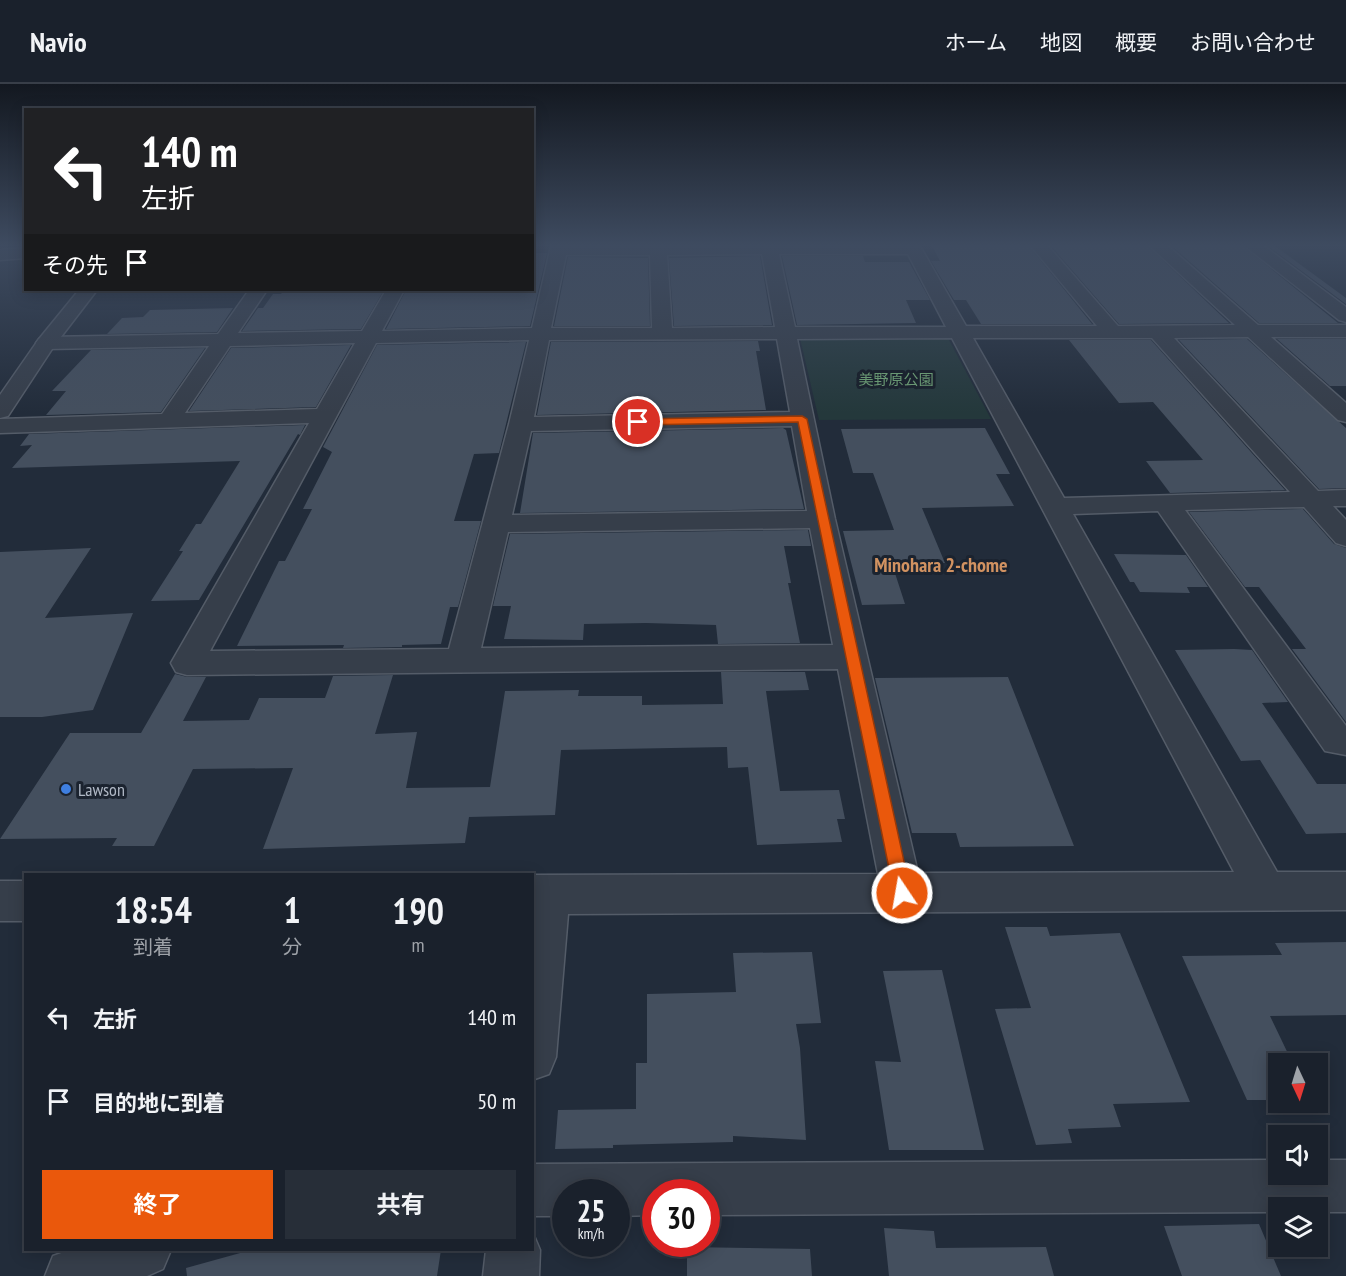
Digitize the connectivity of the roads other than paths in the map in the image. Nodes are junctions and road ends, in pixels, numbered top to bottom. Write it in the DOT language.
graph roads {
  1 [pos="79,302"];
  2 [pos="250,302"];
  3 [pos="388,302"];
  4 [pos="548,302"];
  5 [pos="661,302"];
  6 [pos="779,302"];
  7 [pos="942,302"];
  8 [pos="1087,302"];
  9 [pos="1220,302"];
  10 [pos="1327,302"];
  11 [pos="1346,316"];
  12 [pos="1252,331"];
  13 [pos="1346,331"];
  14 [pos="958,332"];
  15 [pos="1113,332"];
  16 [pos="1158,332"];
  17 [pos="662,333"];
  18 [pos="785,333"];
  19 [pos="541,334"];
  20 [pos="367,337"];
  21 [pos="224,339"];
  22 [pos="46,343"];
  23 [pos="0,411"];
  24 [pos="326,416"];
  25 [pos="1346,416"];
  26 [pos="802,419"];
  27 [pos="169,420"];
  28 [pos="521,424"];
  29 [pos="0,426"];
  30 [pos="1310,498"];
  31 [pos="1346,498"];
  32 [pos="1166,503"];
  33 [pos="1053,506"];
  34 [pos="822,519"];
  35 [pos="496,524"];
  36 [pos="1346,537"];
  37 [pos="851,657"];
  38 [pos="462,662"];
  39 [pos="1346,741"];
  40 [pos="1266,891"];
  41 [pos="1346,891"];
  42 [pos="902,893"];
  43 [pos="541,895"];
  44 [pos="0,901"];
  45 [pos="24,901"];
  46 [pos="534,1021"];
  47 [pos="1346,1186"];
  48 [pos="534,1190"];
  49 [pos="141,1251"];
  50 [pos="513,1251"];
  51 [pos="73,1276"];
  52 [pos="511,1276"];
  1 -- 22 [label="street"];
  2 -- 21 [label="street"];
  3 -- 20 [label="street"];
  4 -- 19 [label="street"];
  5 -- 17 [label="street"];
  6 -- 18 [label="street"];
  7 -- 14 [label="street"];
  8 -- 15 [label="street"];
  9 -- 12 [label="street"];
  10 -- 11 [label="street"];
  12 -- 13 [label="street"];
  12 -- 16 [label="street"];
  12 -- 25 [label="street"];
  14 -- 15 [label="street"];
  14 -- 18 [label="street"];
  14 -- 33 [label="street"];
  15 -- 16 [label="street"];
  16 -- 30 [label="street"];
  17 -- 18 [label="street"];
  17 -- 19 [label="street"];
  18 -- 26 [label="street"];
  19 -- 20 [label="street"];
  19 -- 28 [label="street"];
  20 -- 21 [label="street"];
  20 -- 24 [label="street"];
  21 -- 22 [label="street"];
  21 -- 27 [label="street"];
  22 -- 23 [label="street"];
  24 -- 27 [label="street"];
  24 -- 38 [label="street"];
  26 -- 28 [label="street"];
  26 -- 34 [label="street"];
  27 -- 29 [label="street"];
  28 -- 35 [label="street"];
  30 -- 31 [label="street"];
  30 -- 32 [label="street"];
  30 -- 36 [label="street"];
  32 -- 33 [label="street"];
  32 -- 39 [label="street"];
  33 -- 40 [label="street"];
  34 -- 35 [label="street"];
  34 -- 37 [label="street"];
  35 -- 38 [label="street"];
  37 -- 38 [label="street"];
  37 -- 42 [label="street"];
  40 -- 41 [label="street"];
  40 -- 42 [label="street"];
  42 -- 43 [label="street"];
  43 -- 46 [label="street"];
  44 -- 45 [label="street"];
  47 -- 48 [label="street"];
  49 -- 51 [label="street"];
  50 -- 52 [label="street"];
}
